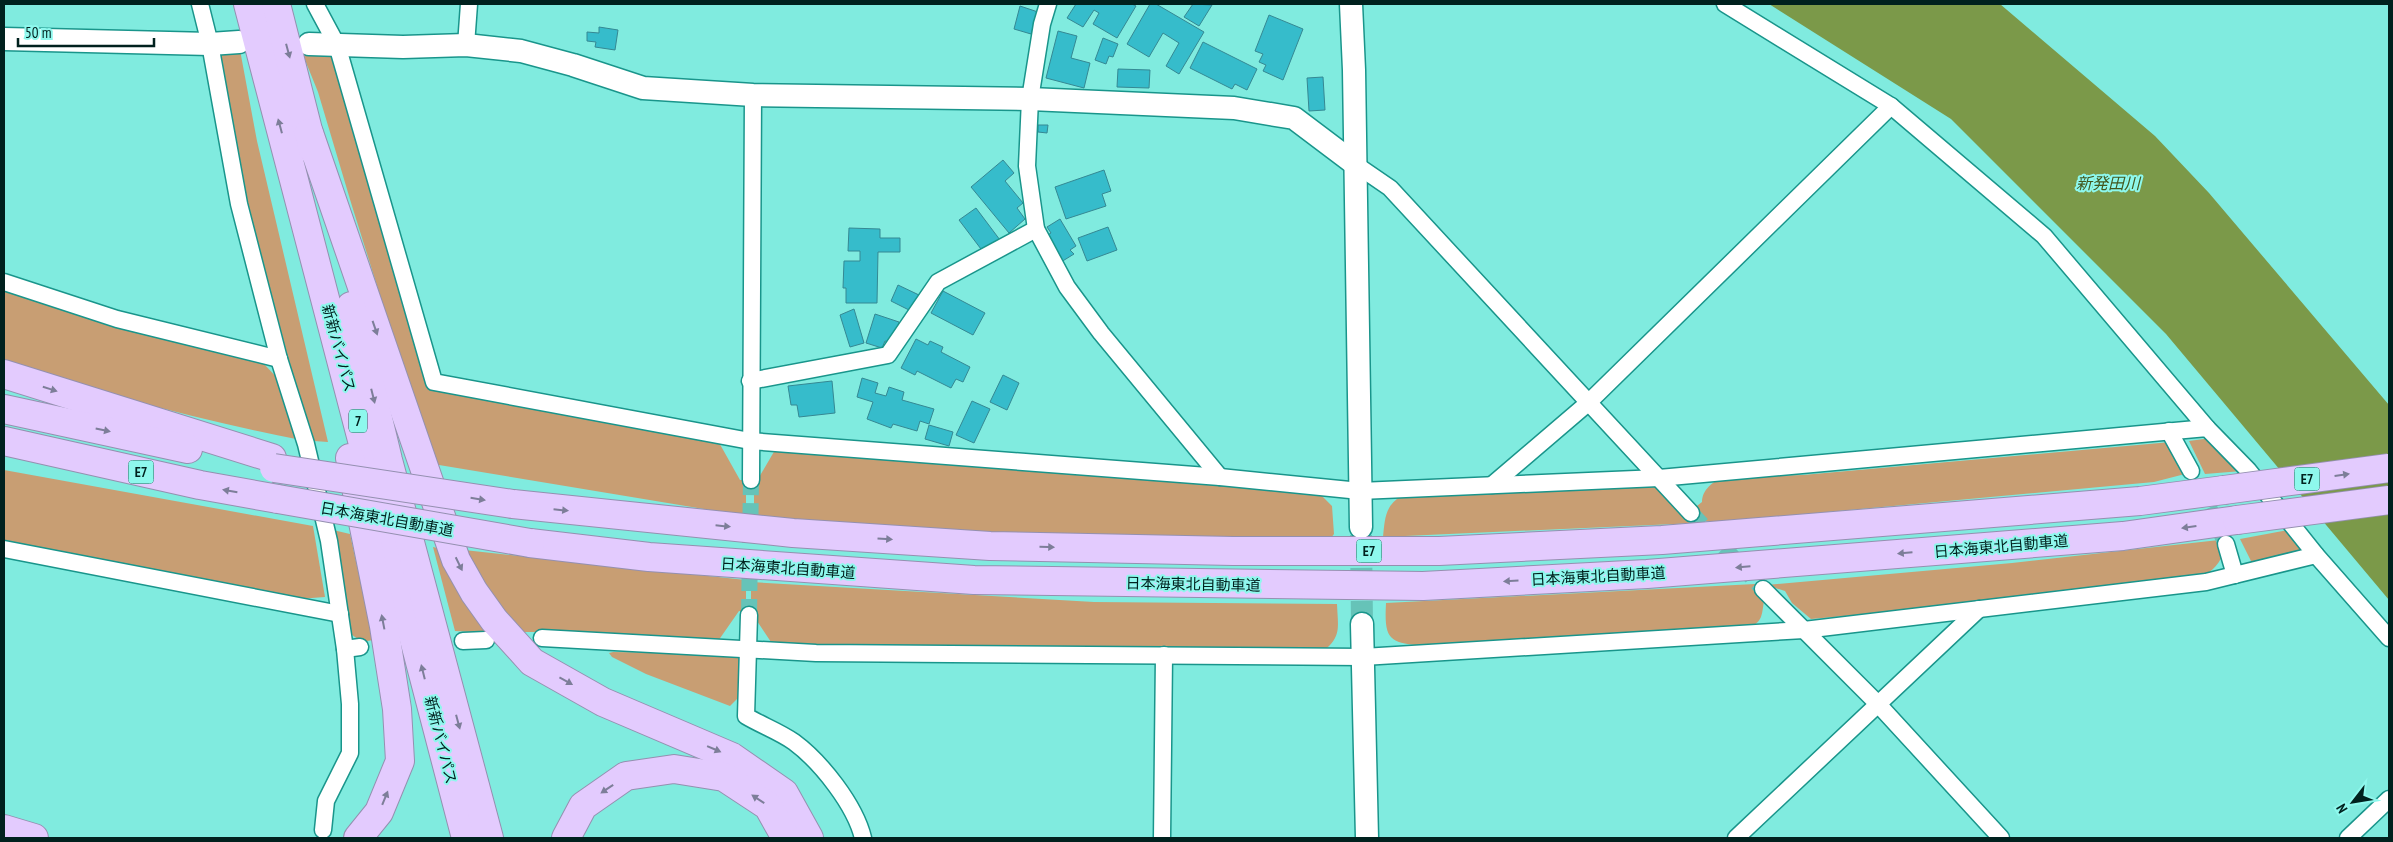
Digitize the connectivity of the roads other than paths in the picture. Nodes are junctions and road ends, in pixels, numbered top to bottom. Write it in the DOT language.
graph roads {
  1 [pos="200,4"];
  2 [pos="248,4"];
  3 [pos="276,4"];
  4 [pos="315,4"];
  5 [pos="470,4"];
  6 [pos="1048,4"];
  7 [pos="1351,4"];
  8 [pos="1725,4"];
  9 [pos="4,39"];
  10 [pos="239,42"];
  11 [pos="210,44"];
  12 [pos="309,44"];
  13 [pos="337,45"];
  14 [pos="466,45"];
  15 [pos="753,95"];
  16 [pos="1030,99"];
  17 [pos="1891,106"];
  18 [pos="309,133"];
  19 [pos="289,160"];
  20 [pos="1355,164"];
  21 [pos="1036,229"];
  22 [pos="4,282"];
  23 [pos="279,359"];
  24 [pos="4,374"];
  25 [pos="750,381"];
  26 [pos="1588,403"];
  27 [pos="4,409"];
  28 [pos="2207,428"];
  29 [pos="2169,431"];
  30 [pos="4,441"];
  31 [pos="750,442"];
  32 [pos="4,457"];
  33 [pos="273,463"];
  34 [pos="2389,468"];
  35 [pos="2192,471"];
  36 [pos="1220,477"];
  37 [pos="1659,478"];
  38 [pos="751,480"];
  39 [pos="200,485"];
  40 [pos="1492,485"];
  41 [pos="1360,491"];
  42 [pos="2389,500"];
  43 [pos="1691,513"];
  44 [pos="1361,527"];
  45 [pos="2232,532"];
  46 [pos="4,549"];
  47 [pos="2316,555"];
  48 [pos="2235,575"];
  49 [pos="1763,589"];
  50 [pos="1980,609"];
  51 [pos="340,614"];
  52 [pos="749,614"];
  53 [pos="1362,624"];
  54 [pos="1804,630"];
  55 [pos="542,638"];
  56 [pos="2389,638"];
  57 [pos="486,640"];
  58 [pos="463,642"];
  59 [pos="748,649"];
  60 [pos="1164,655"];
  61 [pos="1363,656"];
  62 [pos="1877,703"];
  63 [pos="2389,799"];
  64 [pos="4,829"];
  65 [pos="323,830"];
  66 [pos="35,838"];
  67 [pos="358,838"];
  68 [pos="466,838"];
  69 [pos="488,838"];
  70 [pos="566,838"];
  71 [pos="786,838"];
  72 [pos="809,838"];
  73 [pos="862,838"];
  74 [pos="1162,838"];
  75 [pos="1367,838"];
  76 [pos="1736,838"];
  77 [pos="2001,838"];
  78 [pos="2348,838"];
  1 -- 11 [label="street"];
  19 -- 2 [label="highway, 新新バイパス / 7, one-way"];
  3 -- 18 [label="highway, 新新バイパス / 7, one-way"];
  4 -- 13 [label="street"];
  5 -- 14 [label="street"];
  6 -- 16 [label="street"];
  7 -- 20 [label="street"];
  8 -- 17 [label="street"];
  9 -- 11 [label="street"];
  10 -- 11 [label="street"];
  11 -- 23 [label="street"];
  12 -- 13 [label="street"];
  13 -- 14 [label="street"];
  13 -- 31 [label="street"];
  14 -- 15 [label="street"];
  15 -- 16 [label="street"];
  15 -- 25 [label="street"];
  16 -- 20 [label="street"];
  16 -- 21 [label="street"];
  17 -- 26 [label="street"];
  17 -- 28 [label="street"];
  18 -- 69 [label="highway, 新新バイパス / 7, one-way"];
  18 -- 72 [label="highway, one-way"];
  67 -- 19 [label="highway, one-way"];
  68 -- 19 [label="highway, 新新バイパス / 7, one-way"];
  20 -- 26 [label="street"];
  20 -- 41 [label="street"];
  21 -- 25 [label="street"];
  21 -- 36 [label="street"];
  22 -- 23 [label="street"];
  23 -- 51 [label="street"];
  24 -- 33 [label="highway, one-way"];
  25 -- 31 [label="street"];
  26 -- 37 [label="street"];
  26 -- 40 [label="street"];
  27 -- 33 [label="highway, E7, one-way"];
  28 -- 29 [label="street"];
  28 -- 47 [label="street"];
  29 -- 35 [label="street"];
  29 -- 37 [label="street"];
  30 -- 39 [label="highway, 日本海東北自動車道 / E7"];
  31 -- 36 [label="street"];
  31 -- 38 [label="street"];
  32 -- 39 [label="highway"];
  33 -- 34 [label="highway, E7, one-way, bridge"];
  36 -- 41 [label="street"];
  37 -- 40 [label="street"];
  37 -- 43 [label="street"];
  45 -- 39 [label="highway, 日本海東北自動車道 / E7, one-way, bridge"];
  40 -- 41 [label="street"];
  41 -- 44 [label="street"];
  42 -- 45 [label="highway, 日本海東北自動車道 / E7, bridge"];
  45 -- 48 [label="street"];
  46 -- 51 [label="street"];
  47 -- 48 [label="street"];
  47 -- 56 [label="street"];
  48 -- 50 [label="street"];
  49 -- 54 [label="street"];
  50 -- 54 [label="street"];
  50 -- 62 [label="street"];
  51 -- 65 [label="street"];
  52 -- 59 [label="street"];
  53 -- 61 [label="street"];
  54 -- 61 [label="street"];
  54 -- 62 [label="street"];
  55 -- 59 [label="street"];
  57 -- 58 [label="street"];
  59 -- 60 [label="street"];
  59 -- 73 [label="street"];
  60 -- 61 [label="street"];
  60 -- 74 [label="street"];
  61 -- 75 [label="street"];
  62 -- 76 [label="street"];
  62 -- 77 [label="street"];
  63 -- 78 [label="street"];
  64 -- 66 [label="highway"];
  71 -- 70 [label="highway, one-way"];
}
